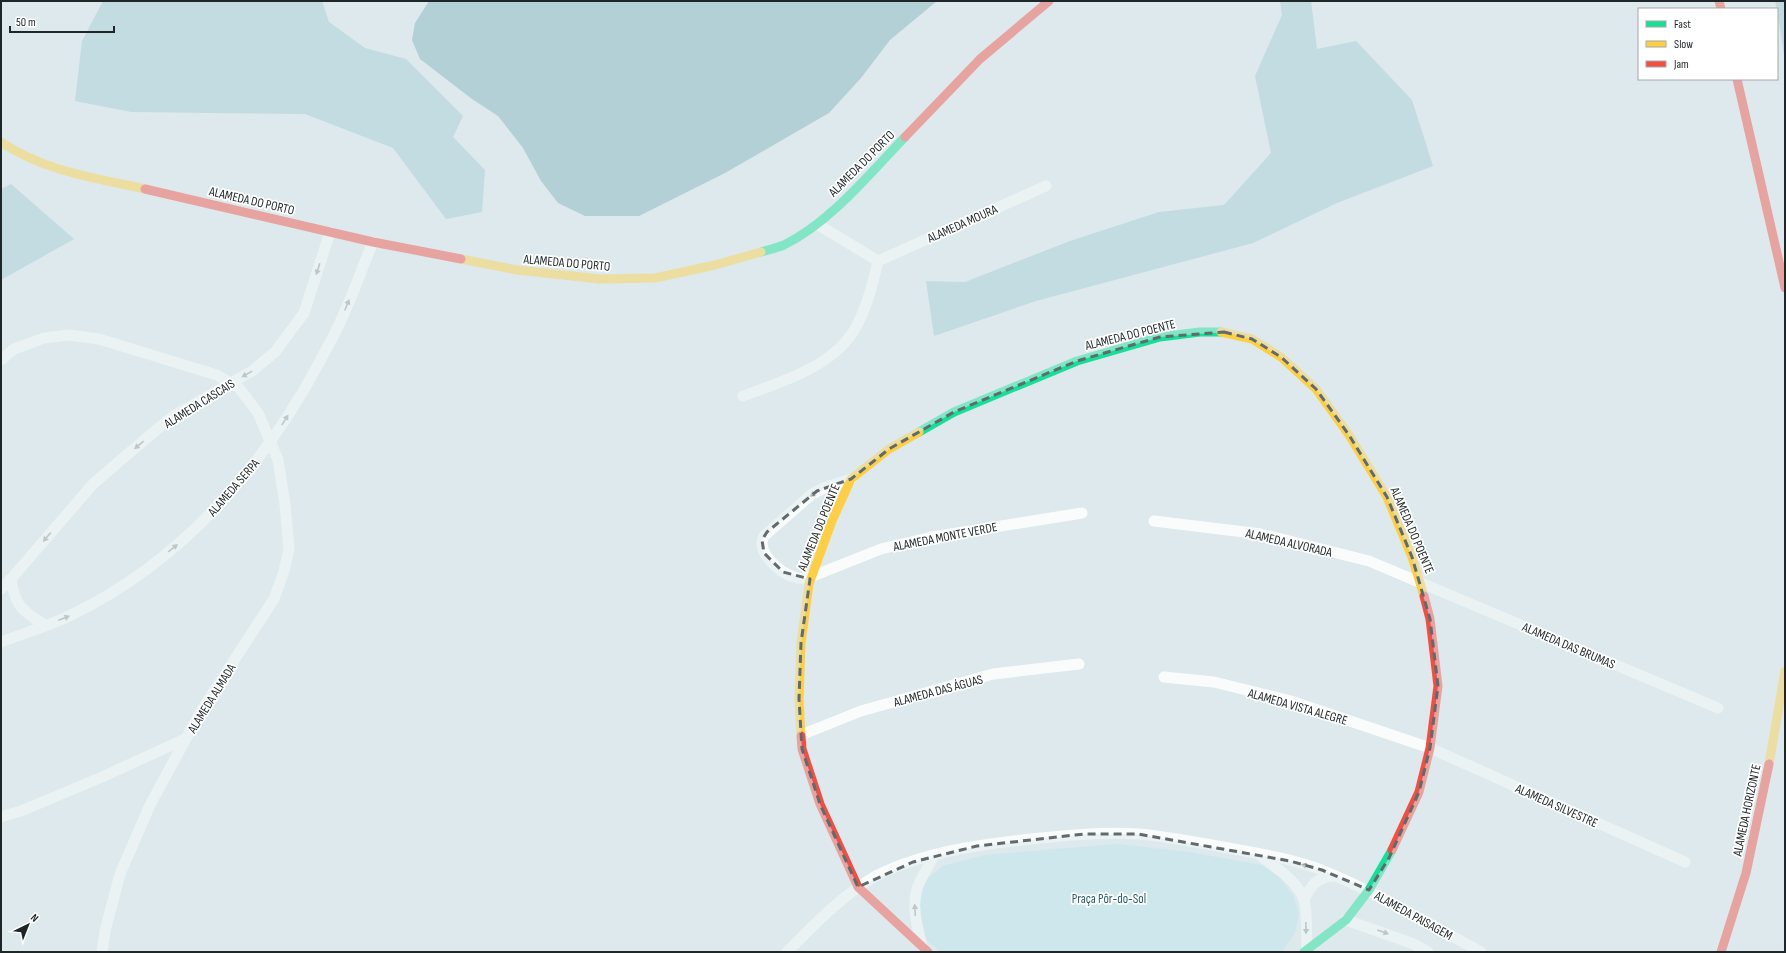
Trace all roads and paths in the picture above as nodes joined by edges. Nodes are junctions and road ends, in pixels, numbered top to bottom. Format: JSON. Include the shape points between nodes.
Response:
{"nodes":[{"id":1,"x":1049,"y":1,"type":"edge"},
{"id":2,"x":1737,"y":80,"type":"edge"},
{"id":3,"x":1,"y":142,"type":"edge"},
{"id":4,"x":1046,"y":186,"type":"dead end"},
{"id":5,"x":817,"y":224,"type":"junction"},
{"id":6,"x":330,"y":232,"type":"junction"},
{"id":7,"x":373,"y":242,"type":"junction"},
{"id":8,"x":878,"y":261,"type":"junction"},
{"id":9,"x":1785,"y":288,"type":"edge"},
{"id":10,"x":1,"y":360,"type":"edge"},
{"id":11,"x":230,"y":383,"type":"junction"},
{"id":12,"x":743,"y":396,"type":"dead end"},
{"id":13,"x":271,"y":443,"type":"junction"},
{"id":14,"x":851,"y":479,"type":"junction"},
{"id":15,"x":1082,"y":513,"type":"dead end"},
{"id":16,"x":1154,"y":522,"type":"dead end"},
{"id":17,"x":813,"y":576,"type":"junction"},
{"id":18,"x":11,"y":580,"type":"junction"},
{"id":19,"x":1421,"y":582,"type":"junction"},
{"id":20,"x":1,"y":589,"type":"edge"},
{"id":21,"x":45,"y":625,"type":"junction"},
{"id":22,"x":1,"y":642,"type":"edge"},
{"id":23,"x":1079,"y":664,"type":"dead end"},
{"id":24,"x":1785,"y":671,"type":"edge"},
{"id":25,"x":1164,"y":677,"type":"dead end"},
{"id":26,"x":1718,"y":708,"type":"dead end"},
{"id":27,"x":801,"y":735,"type":"junction"},
{"id":28,"x":185,"y":739,"type":"junction"},
{"id":29,"x":1430,"y":748,"type":"junction"},
{"id":30,"x":1,"y":817,"type":"edge"},
{"id":31,"x":1257,"y":854,"type":"junction"},
{"id":32,"x":934,"y":855,"type":"junction"},
{"id":33,"x":1685,"y":862,"type":"dead end"},
{"id":34,"x":1335,"y":876,"type":"junction"},
{"id":35,"x":858,"y":887,"type":"junction"},
{"id":36,"x":1369,"y":890,"type":"junction"},
{"id":37,"x":1304,"y":900,"type":"junction"},
{"id":38,"x":1346,"y":920,"type":"junction"},
{"id":39,"x":925,"y":950,"type":"edge"},
{"id":40,"x":1305,"y":951,"type":"edge"},
{"id":41,"x":102,"y":952,"type":"edge"},
{"id":42,"x":787,"y":952,"type":"edge"},
{"id":43,"x":1428,"y":952,"type":"edge"},
{"id":44,"x":1481,"y":952,"type":"edge"},
{"id":45,"x":1721,"y":952,"type":"edge"}],
"edges":[{"from":1,"to":5,"type":"street","name":"ALAMEDA DO PORTO","via":[[980,59],[849,195]]},
{"from":2,"to":9,"type":"street"},
{"from":3,"to":6,"type":"street","name":"ALAMEDA DO PORTO","via":[[17,153],[54,168]]},
{"from":4,"to":8,"type":"street","name":"ALAMEDA MOURA"},
{"from":5,"to":7,"type":"street","name":"ALAMEDA DO PORTO","via":[[784,245],[715,266],[655,278],[600,279],[517,270]]},
{"from":5,"to":8,"type":"street"},
{"from":6,"to":7,"type":"street","name":"ALAMEDA DO PORTO"},
{"from":6,"to":11,"type":"street","name":"ALAMEDA CASCAIS","one_way":true,"via":[[304,313],[275,352],[252,371]]},
{"from":13,"to":7,"type":"street","name":"ALAMEDA SERPA","one_way":true,"via":[[304,390],[341,321]]},
{"from":8,"to":12,"type":"street","via":[[869,297],[855,329],[841,346],[817,366]]},
{"from":10,"to":11,"type":"street","name":"ALAMEDA ALMADA","via":[[14,349],[44,338],[69,335],[99,339],[217,375]]},
{"from":11,"to":13,"type":"street","name":"ALAMEDA ALMADA","via":[[239,388],[258,413]]},
{"from":11,"to":18,"type":"street","name":"ALAMEDA CASCAIS","one_way":true,"via":[[173,416],[93,484]]},
{"from":21,"to":13,"type":"street","name":"ALAMEDA SERPA","one_way":true,"via":[[71,615],[136,578],[189,536],[229,494]]},
{"from":13,"to":28,"type":"street","name":"ALAMEDA ALMADA","via":[[278,460],[285,504],[289,549],[284,571],[274,599]]},
{"from":14,"to":17,"type":"street","name":"ALAMEDA DO POENTE","via":[[832,522]]},
{"from":14,"to":17,"type":"street","one_way":true,"via":[[812,494],[767,532],[762,540],[764,553],[783,572],[803,578]]},
{"from":14,"to":19,"type":"street","name":"ALAMEDA DO POENTE","via":[[889,449],[954,412],[1077,361],[1160,337],[1224,332],[1252,339],[1270,350],[1316,389],[1349,435],[1387,497]]},
{"from":15,"to":17,"type":"street","name":"ALAMEDA MONTE VERDE","via":[[932,537],[881,549]]},
{"from":16,"to":19,"type":"street","name":"ALAMEDA ALVORADA","via":[[1261,534],[1369,561]]},
{"from":17,"to":27,"type":"street","name":"ALAMEDA DO POENTE","via":[[809,584],[801,643]]},
{"from":18,"to":20,"type":"street","name":"ALAMEDA CASCAIS"},
{"from":18,"to":21,"type":"street","via":[[13,595],[23,611]]},
{"from":19,"to":26,"type":"street","name":"ALAMEDA DAS BRUMAS"},
{"from":19,"to":29,"type":"street","name":"ALAMEDA DO POENTE","via":[[1430,619],[1438,686]]},
{"from":21,"to":22,"type":"street","name":"ALAMEDA SERPA"},
{"from":23,"to":27,"type":"street","name":"ALAMEDA DAS ÁGUAS","via":[[986,676],[861,711]]},
{"from":24,"to":45,"type":"street","name":"ALAMEDA HORIZONTE","via":[[1768,772],[1748,866]]},
{"from":25,"to":29,"type":"street","name":"ALAMEDA VISTA ALEGRE","via":[[1214,682],[1291,701]]},
{"from":27,"to":35,"type":"street","name":"ALAMEDA DO POENTE","via":[[802,749],[820,804]]},
{"from":28,"to":30,"type":"street","via":[[28,808]]},
{"from":28,"to":41,"type":"street","name":"ALAMEDA ALMADA","via":[[150,805],[120,874]]},
{"from":29,"to":33,"type":"street","name":"ALAMEDA SILVESTRE"},
{"from":29,"to":36,"type":"street","name":"ALAMEDA DO POENTE","via":[[1419,792],[1389,858]]},
{"from":31,"to":32,"type":"street","via":[[1138,834],[1084,834],[977,846]]},
{"from":34,"to":31,"type":"street","one_way":true,"via":[[1322,870]]},
{"from":31,"to":37,"type":"street","via":[[1296,886]]},
{"from":32,"to":35,"type":"street","via":[[878,875]]},
{"from":39,"to":32,"type":"street","one_way":true,"via":[[916,920],[915,901],[918,887]]},
{"from":34,"to":36,"type":"street"},
{"from":34,"to":37,"type":"street","via":[[1317,881]]},
{"from":35,"to":39,"type":"street","name":"ALAMEDA DO POENTE"},
{"from":35,"to":42,"type":"street","via":[[823,916]]},
{"from":36,"to":38,"type":"street","name":"ALAMEDA DO POENTE"},
{"from":36,"to":44,"type":"street","name":"ALAMEDA PAISAGEM"},
{"from":37,"to":40,"type":"street","one_way":true},
{"from":38,"to":40,"type":"street","name":"ALAMEDA DO POENTE"},
{"from":38,"to":43,"type":"street","name":"ALAMEDA PAISAGEM","one_way":true,"via":[[1414,944]]}]}
